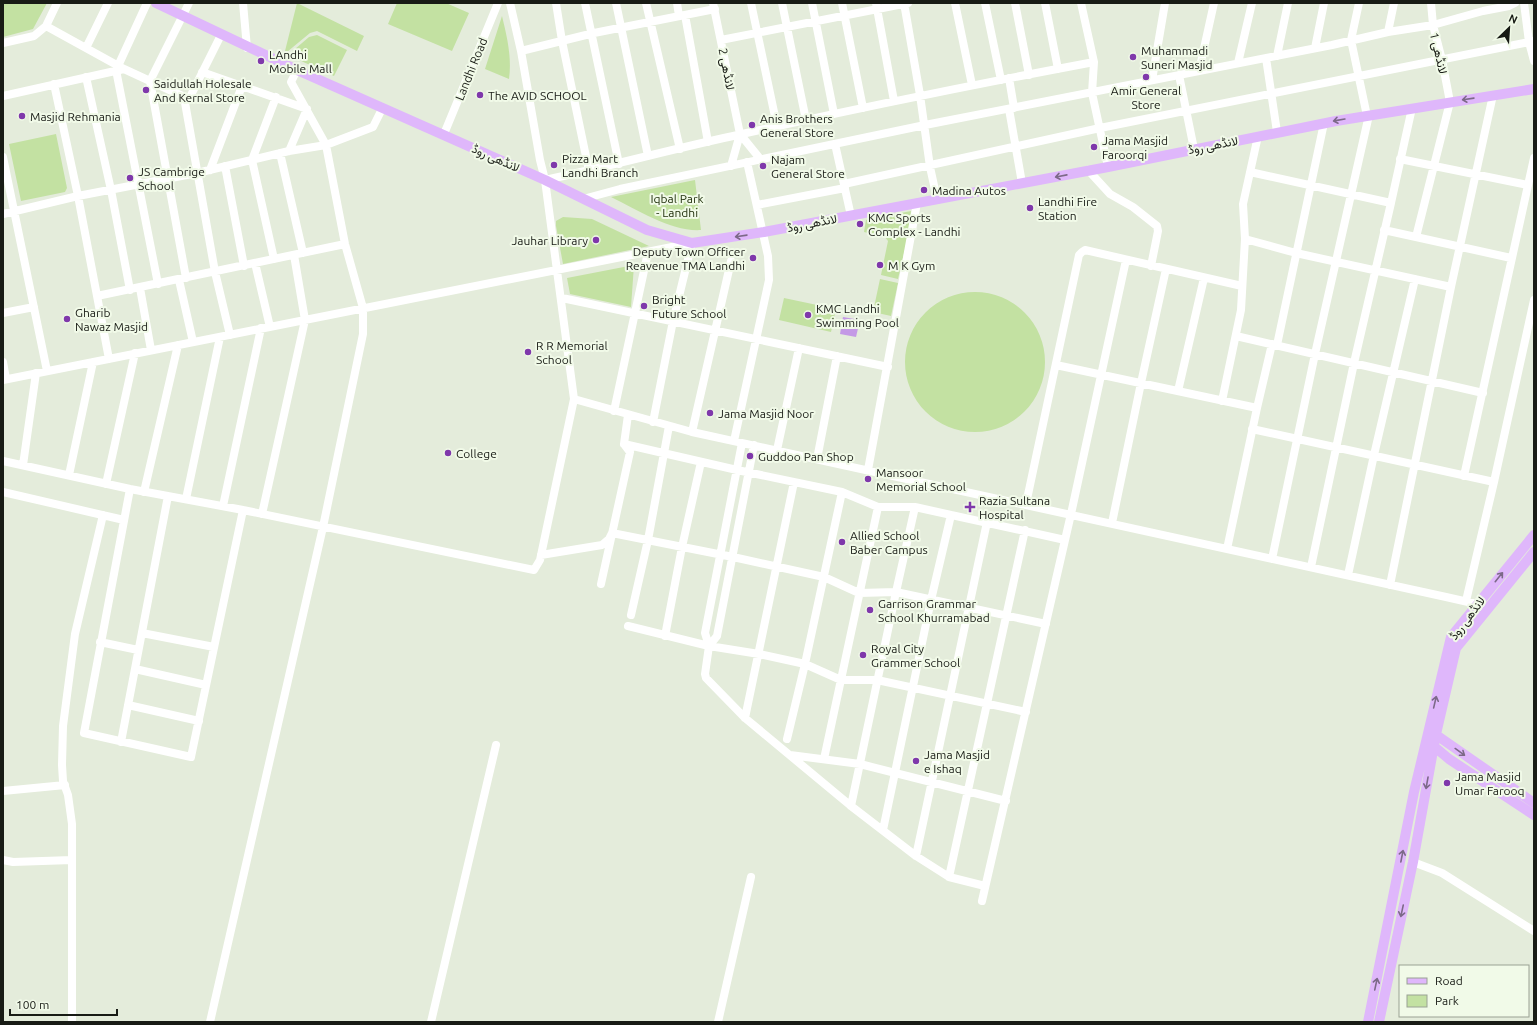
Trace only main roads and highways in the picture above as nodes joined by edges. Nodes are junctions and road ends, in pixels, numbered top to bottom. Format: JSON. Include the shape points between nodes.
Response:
{"nodes":[{"id":1,"x":156,"y":3,"type":"edge"},
{"id":2,"x":1534,"y":89,"type":"edge"},
{"id":3,"x":1534,"y":535,"type":"edge"},
{"id":4,"x":1534,"y":552,"type":"edge"},
{"id":5,"x":1432,"y":732,"type":"junction"},
{"id":6,"x":1430,"y":743,"type":"junction"},
{"id":7,"x":1534,"y":803,"type":"edge"},
{"id":8,"x":1534,"y":815,"type":"edge"},
{"id":9,"x":1368,"y":1022,"type":"edge"},
{"id":10,"x":1379,"y":1022,"type":"edge"}],
"edges":[{"from":2,"to":1,"type":"main road","name":"لانڈھی روڈ","one_way":true,"via":[[1324,123],[852,216],[692,243],[647,230],[444,134],[247,48]]},
{"from":5,"to":3,"type":"main road","name":"لانڈھی روڈ","one_way":true,"via":[[1451,638]]},
{"from":4,"to":5,"type":"main road","name":"لانڈھی روڈ","via":[[1456,648]]},
{"from":5,"to":6,"type":"main road","name":"لانڈھی روڈ"},
{"from":5,"to":7,"type":"main road","one_way":true},
{"from":6,"to":8,"type":"main road","via":[[1449,759]]},
{"from":9,"to":6,"type":"main road","one_way":true},
{"from":6,"to":10,"type":"main road","one_way":true,"via":[[1413,862]]}]}
